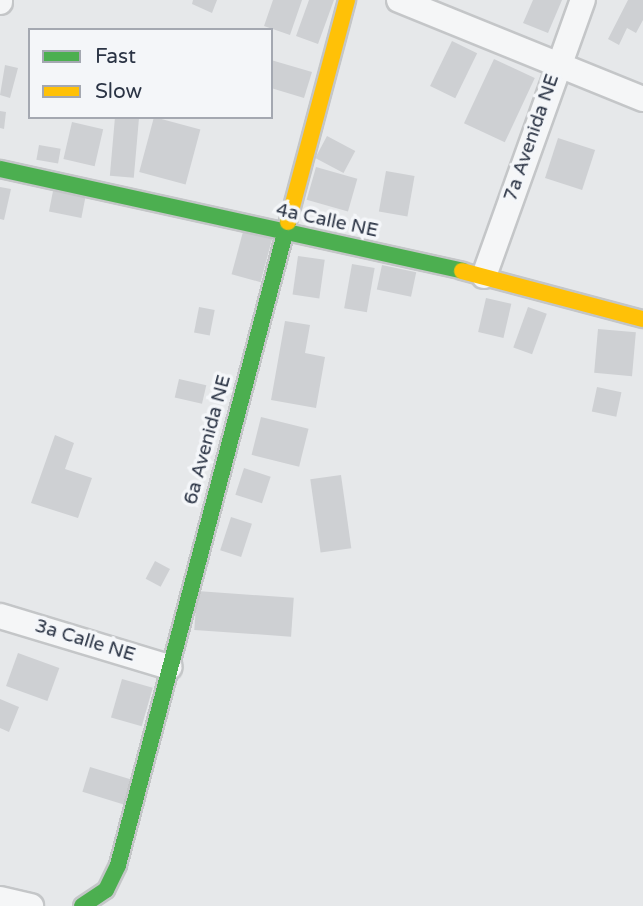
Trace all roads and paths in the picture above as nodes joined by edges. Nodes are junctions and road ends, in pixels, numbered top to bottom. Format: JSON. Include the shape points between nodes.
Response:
{"nodes":[{"id":1,"x":347,"y":0,"type":"edge"},
{"id":2,"x":399,"y":0,"type":"edge"},
{"id":3,"x":583,"y":0,"type":"edge"},
{"id":4,"x":557,"y":67,"type":"junction"},
{"id":5,"x":643,"y":99,"type":"edge"},
{"id":6,"x":0,"y":169,"type":"edge"},
{"id":7,"x":285,"y":234,"type":"junction"},
{"id":8,"x":484,"y":276,"type":"junction"},
{"id":9,"x":643,"y":319,"type":"edge"},
{"id":10,"x":0,"y":616,"type":"edge"},
{"id":11,"x":169,"y":667,"type":"junction"},
{"id":12,"x":0,"y":900,"type":"edge"},
{"id":13,"x":31,"y":906,"type":"edge"},
{"id":14,"x":82,"y":906,"type":"edge"}],
"edges":[{"from":1,"to":7,"type":"street","name":"6a Avenida NE"},
{"from":2,"to":4,"type":"street"},
{"from":3,"to":4,"type":"street","name":"7a Avenida NE"},
{"from":4,"to":5,"type":"street"},
{"from":4,"to":8,"type":"street","name":"7a Avenida NE"},
{"from":6,"to":7,"type":"street","name":"4a Calle NE"},
{"from":7,"to":8,"type":"street","name":"4a Calle NE"},
{"from":7,"to":11,"type":"street","name":"6a Avenida NE"},
{"from":8,"to":9,"type":"street","name":"4a Calle NE"},
{"from":10,"to":11,"type":"street","name":"3a Calle NE"},
{"from":11,"to":14,"type":"street","name":"6a Avenida NE","via":[[118,865],[106,890]]},
{"from":12,"to":13,"type":"street"}]}
